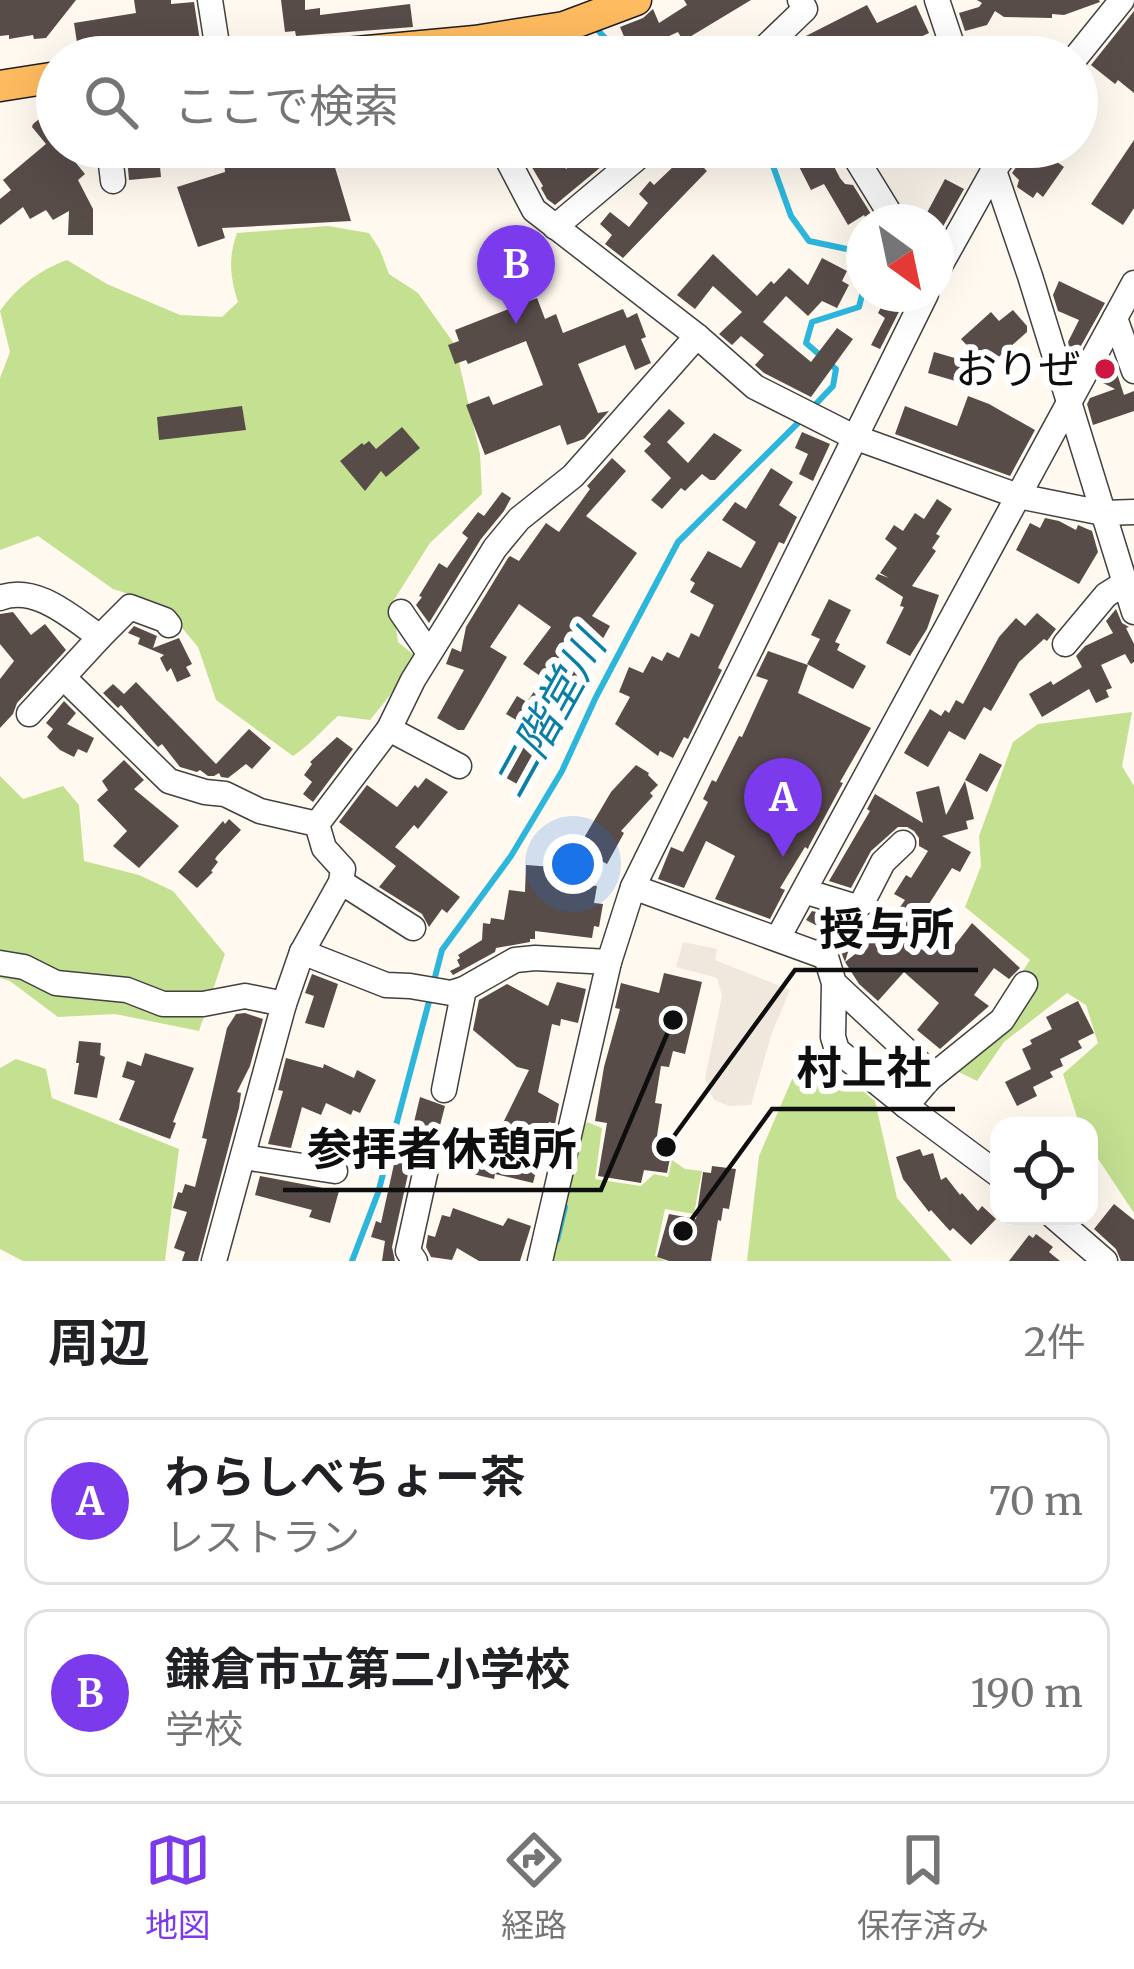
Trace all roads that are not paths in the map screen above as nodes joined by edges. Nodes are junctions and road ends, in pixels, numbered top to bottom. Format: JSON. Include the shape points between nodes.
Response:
{"nodes":[{"id":1,"x":210,"y":0,"type":"edge"},
{"id":2,"x":800,"y":0,"type":"edge"},
{"id":3,"x":938,"y":0,"type":"edge"},
{"id":4,"x":1122,"y":0,"type":"edge"},
{"id":5,"x":631,"y":2,"type":"edge"},
{"id":6,"x":780,"y":33,"type":"junction"},
{"id":7,"x":216,"y":36,"type":"edge"},
{"id":8,"x":527,"y":36,"type":"edge"},
{"id":9,"x":777,"y":36,"type":"edge"},
{"id":10,"x":782,"y":36,"type":"edge"},
{"id":11,"x":949,"y":36,"type":"edge"},
{"id":12,"x":1093,"y":36,"type":"edge"},
{"id":13,"x":36,"y":80,"type":"edge"},
{"id":14,"x":0,"y":86,"type":"edge"},
{"id":15,"x":111,"y":168,"type":"edge"},
{"id":16,"x":513,"y":168,"type":"edge"},
{"id":17,"x":625,"y":168,"type":"edge"},
{"id":18,"x":862,"y":168,"type":"edge"},
{"id":19,"x":985,"y":168,"type":"edge"},
{"id":20,"x":992,"y":168,"type":"edge"},
{"id":21,"x":112,"y":182,"type":"dead end"},
{"id":22,"x":884,"y":204,"type":"edge"},
{"id":23,"x":555,"y":227,"type":"junction"},
{"id":24,"x":954,"y":232,"type":"edge"},
{"id":25,"x":1134,"y":283,"type":"edge"},
{"id":26,"x":917,"y":312,"type":"edge"},
{"id":27,"x":1115,"y":318,"type":"junction"},
{"id":28,"x":697,"y":337,"type":"junction"},
{"id":29,"x":1134,"y":371,"type":"edge"},
{"id":30,"x":1069,"y":404,"type":"junction"},
{"id":31,"x":854,"y":436,"type":"junction"},
{"id":32,"x":1018,"y":496,"type":"junction"},
{"id":33,"x":1134,"y":512,"type":"edge"},
{"id":34,"x":1103,"y":513,"type":"junction"},
{"id":35,"x":1125,"y":583,"type":"junction"},
{"id":36,"x":5,"y":596,"type":"edge"},
{"id":37,"x":401,"y":612,"type":"dead end"},
{"id":38,"x":1134,"y":612,"type":"edge"},
{"id":39,"x":169,"y":625,"type":"dead end"},
{"id":40,"x":100,"y":637,"type":"junction"},
{"id":41,"x":1065,"y":644,"type":"dead end"},
{"id":42,"x":429,"y":653,"type":"junction"},
{"id":43,"x":64,"y":677,"type":"junction"},
{"id":44,"x":28,"y":714,"type":"dead end"},
{"id":45,"x":389,"y":729,"type":"junction"},
{"id":46,"x":459,"y":766,"type":"dead end"},
{"id":47,"x":317,"y":824,"type":"junction"},
{"id":48,"x":903,"y":843,"type":"dead end"},
{"id":49,"x":341,"y":882,"type":"junction"},
{"id":50,"x":633,"y":887,"type":"junction"},
{"id":51,"x":803,"y":891,"type":"junction"},
{"id":52,"x":413,"y":928,"type":"dead end"},
{"id":53,"x":778,"y":938,"type":"junction"},
{"id":54,"x":302,"y":952,"type":"junction"},
{"id":55,"x":609,"y":962,"type":"junction"},
{"id":56,"x":0,"y":963,"type":"edge"},
{"id":57,"x":834,"y":982,"type":"junction"},
{"id":58,"x":1025,"y":984,"type":"dead end"},
{"id":59,"x":464,"y":989,"type":"junction"},
{"id":60,"x":284,"y":1004,"type":"junction"},
{"id":61,"x":929,"y":1079,"type":"junction"},
{"id":62,"x":444,"y":1090,"type":"dead end"},
{"id":63,"x":906,"y":1106,"type":"junction"},
{"id":64,"x":243,"y":1156,"type":"junction"},
{"id":65,"x":990,"y":1167,"type":"edge"},
{"id":66,"x":426,"y":1169,"type":"dead end"},
{"id":67,"x":335,"y":1172,"type":"dead end"},
{"id":68,"x":1063,"y":1225,"type":"edge"},
{"id":69,"x":214,"y":1261,"type":"edge"},
{"id":70,"x":415,"y":1261,"type":"edge"},
{"id":71,"x":540,"y":1261,"type":"edge"},
{"id":72,"x":1105,"y":1261,"type":"edge"}],
"edges":[{"from":1,"to":7,"type":"street"},
{"from":2,"to":6,"type":"street","via":[[805,9]]},
{"from":3,"to":11,"type":"street"},
{"from":4,"to":12,"type":"street"},
{"from":5,"to":8,"type":"main road"},
{"from":6,"to":9,"type":"street"},
{"from":6,"to":10,"type":"street"},
{"from":13,"to":14,"type":"main road"},
{"from":15,"to":21,"type":"street"},
{"from":16,"to":23,"type":"street","via":[[534,210]]},
{"from":17,"to":23,"type":"street"},
{"from":18,"to":22,"type":"street"},
{"from":19,"to":24,"type":"street"},
{"from":20,"to":30,"type":"street"},
{"from":23,"to":28,"type":"street"},
{"from":25,"to":27,"type":"street"},
{"from":26,"to":31,"type":"street"},
{"from":27,"to":29,"type":"street"},
{"from":27,"to":30,"type":"street"},
{"from":28,"to":31,"type":"street","via":[[755,387]]},
{"from":28,"to":42,"type":"street","via":[[573,476],[519,519]]},
{"from":30,"to":32,"type":"street"},
{"from":30,"to":34,"type":"street"},
{"from":31,"to":32,"type":"street"},
{"from":31,"to":50,"type":"street"},
{"from":32,"to":34,"type":"street"},
{"from":32,"to":51,"type":"street"},
{"from":33,"to":34,"type":"street"},
{"from":34,"to":35,"type":"street"},
{"from":35,"to":38,"type":"street"},
{"from":35,"to":41,"type":"street"},
{"from":36,"to":40,"type":"street","via":[[48,603]]},
{"from":37,"to":42,"type":"street"},
{"from":39,"to":40,"type":"street","via":[[130,608]]},
{"from":40,"to":43,"type":"street"},
{"from":42,"to":45,"type":"street"},
{"from":43,"to":44,"type":"street"},
{"from":43,"to":47,"type":"street","via":[[169,781]]},
{"from":45,"to":46,"type":"street"},
{"from":45,"to":47,"type":"street"},
{"from":47,"to":49,"type":"street","via":[[343,869]]},
{"from":48,"to":51,"type":"street","via":[[862,903]]},
{"from":49,"to":52,"type":"street"},
{"from":49,"to":54,"type":"street"},
{"from":50,"to":53,"type":"street"},
{"from":50,"to":55,"type":"street"},
{"from":51,"to":53,"type":"street"},
{"from":53,"to":57,"type":"street","via":[[826,957]]},
{"from":54,"to":59,"type":"street","via":[[386,985]]},
{"from":54,"to":60,"type":"street"},
{"from":55,"to":59,"type":"street","via":[[514,960]]},
{"from":55,"to":71,"type":"street"},
{"from":56,"to":60,"type":"street","via":[[163,1004],[244,996]]},
{"from":57,"to":61,"type":"street"},
{"from":57,"to":63,"type":"street","via":[[837,1050]]},
{"from":58,"to":61,"type":"street","via":[[1002,1020]]},
{"from":59,"to":62,"type":"street"},
{"from":60,"to":64,"type":"street"},
{"from":61,"to":63,"type":"street"},
{"from":63,"to":65,"type":"street"},
{"from":64,"to":67,"type":"street"},
{"from":64,"to":69,"type":"street"},
{"from":66,"to":70,"type":"street","via":[[408,1251]]},
{"from":68,"to":72,"type":"street"}]}
